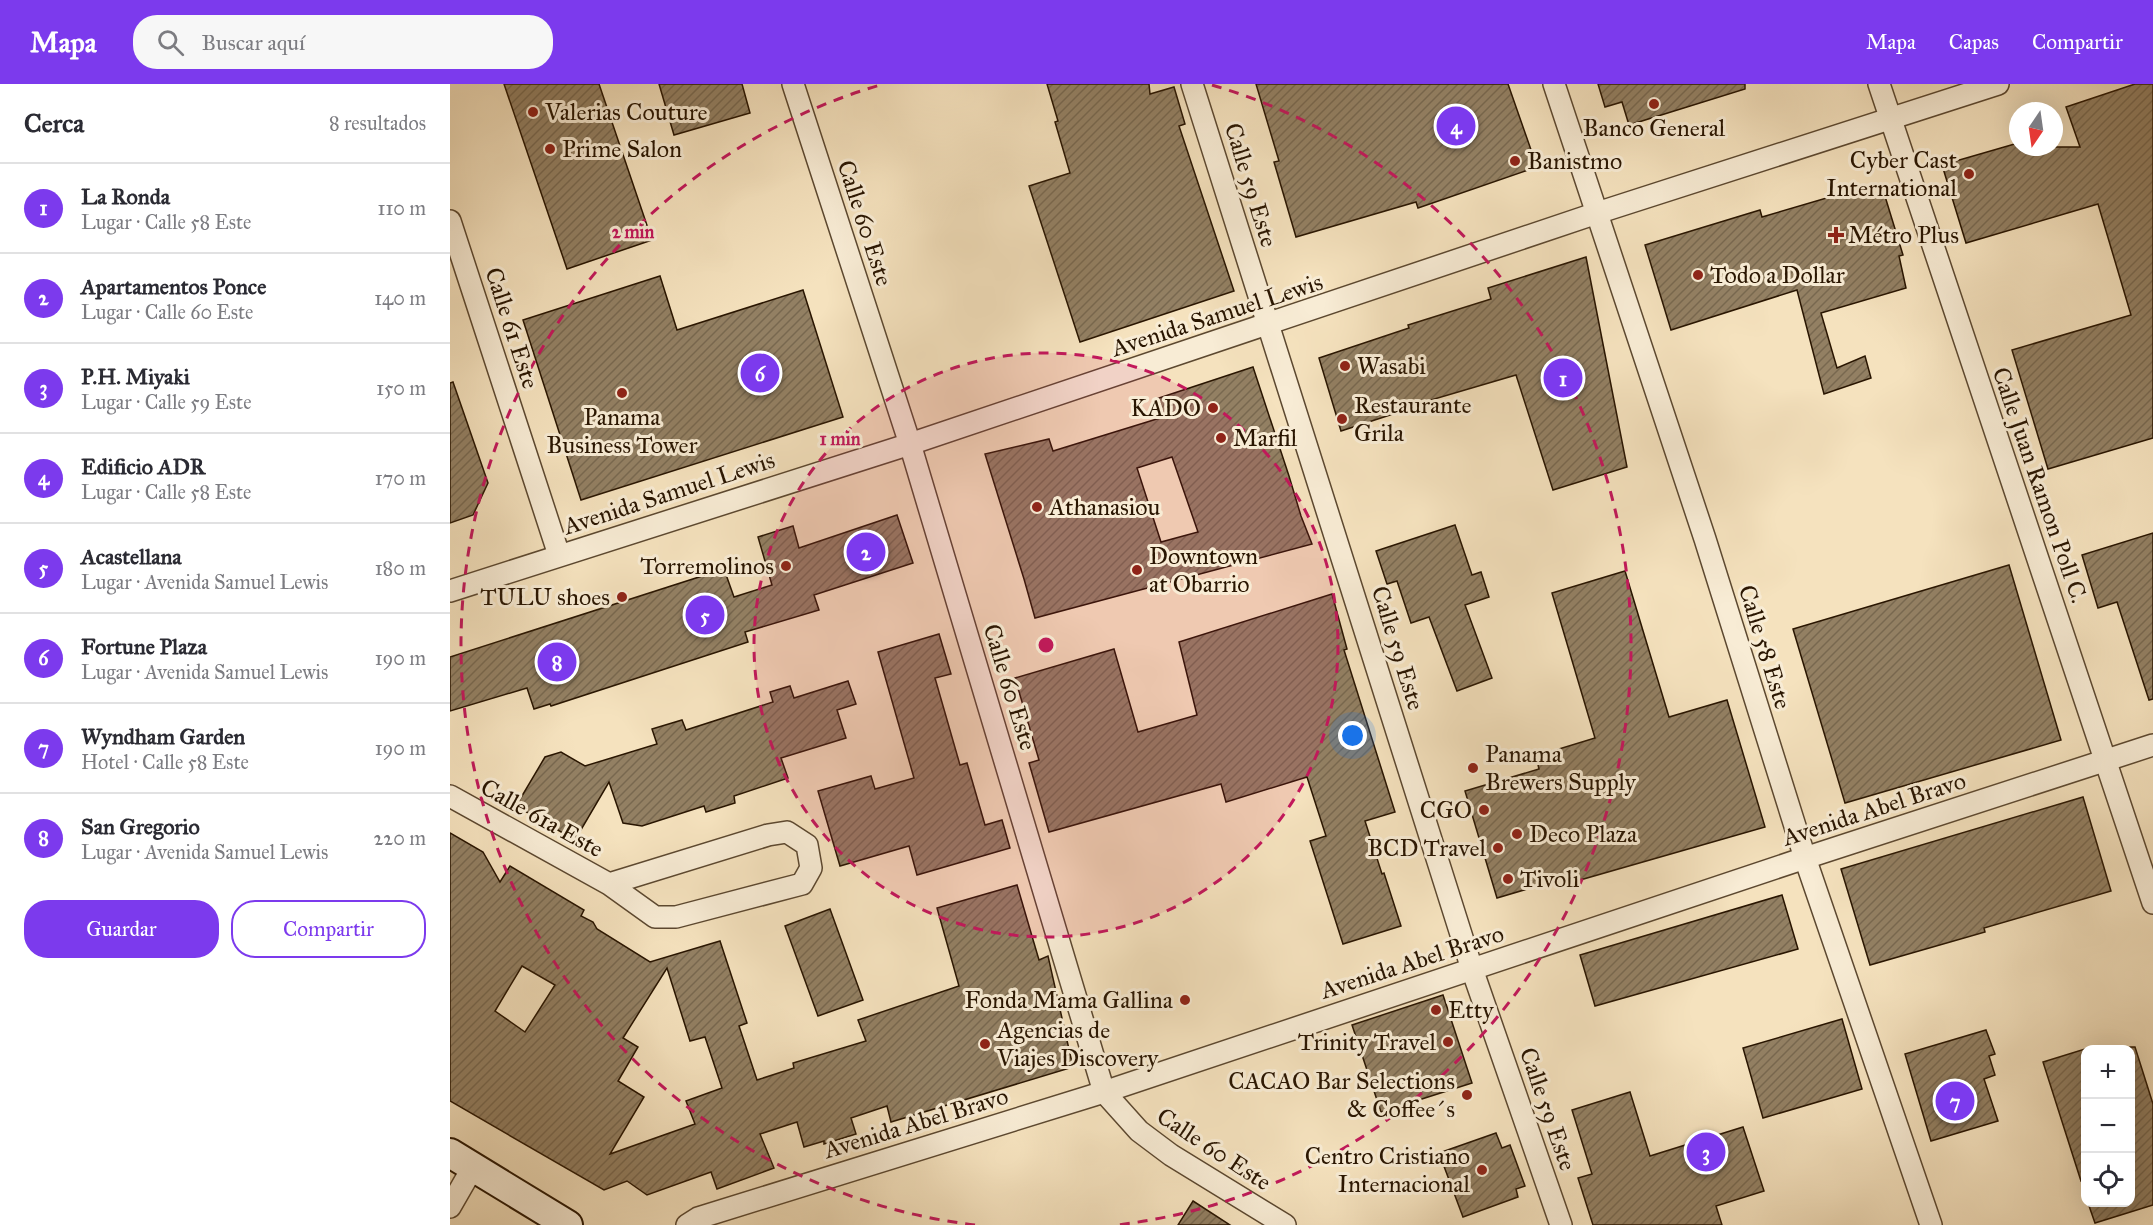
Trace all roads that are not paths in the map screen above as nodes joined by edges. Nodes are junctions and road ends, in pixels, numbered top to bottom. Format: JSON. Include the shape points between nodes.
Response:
{"nodes":[{"id":1,"x":793,"y":84,"type":"edge"},
{"id":2,"x":1192,"y":84,"type":"edge"},
{"id":3,"x":1554,"y":84,"type":"edge"},
{"id":4,"x":1879,"y":84,"type":"edge"},
{"id":5,"x":1998,"y":84,"type":"edge"},
{"id":6,"x":1890,"y":120,"type":"junction"},
{"id":7,"x":1597,"y":213,"type":"junction"},
{"id":8,"x":450,"y":221,"type":"edge"},
{"id":9,"x":1268,"y":325,"type":"junction"},
{"id":10,"x":910,"y":444,"type":"junction"},
{"id":11,"x":559,"y":555,"type":"junction"},
{"id":12,"x":450,"y":591,"type":"edge"},
{"id":13,"x":2153,"y":745,"type":"edge"},
{"id":14,"x":2106,"y":761,"type":"junction"},
{"id":15,"x":450,"y":796,"type":"edge"},
{"id":16,"x":1805,"y":858,"type":"junction"},
{"id":17,"x":609,"y":884,"type":"junction"},
{"id":18,"x":2153,"y":903,"type":"edge"},
{"id":19,"x":1472,"y":969,"type":"junction"},
{"id":20,"x":1104,"y":1092,"type":"junction"},
{"id":21,"x":461,"y":1160,"type":"edge"},
{"id":22,"x":450,"y":1207,"type":"edge"},
{"id":23,"x":568,"y":1225,"type":"edge"},
{"id":24,"x":687,"y":1225,"type":"edge"},
{"id":25,"x":1285,"y":1225,"type":"edge"},
{"id":26,"x":1561,"y":1225,"type":"edge"},
{"id":27,"x":1931,"y":1225,"type":"edge"}],
"edges":[{"from":1,"to":10,"type":"street","name":"Calle 60 Este"},
{"from":2,"to":9,"type":"street","name":"Calle 59 Este"},
{"from":3,"to":7,"type":"street","name":"Calle 58 Este"},
{"from":4,"to":6,"type":"street","name":"Calle Juan Ramon Poll C."},
{"from":5,"to":6,"type":"street","name":"Avenida Samuel Lewis"},
{"from":6,"to":7,"type":"street","name":"Avenida Samuel Lewis"},
{"from":6,"to":14,"type":"street","name":"Calle Juan Ramon Poll C."},
{"from":7,"to":9,"type":"street","name":"Avenida Samuel Lewis"},
{"from":7,"to":16,"type":"street","name":"Calle 58 Este"},
{"from":8,"to":11,"type":"street","name":"Calle 61 Este"},
{"from":9,"to":10,"type":"street","name":"Avenida Samuel Lewis"},
{"from":9,"to":19,"type":"street","name":"Calle 59 Este"},
{"from":10,"to":11,"type":"street","name":"Avenida Samuel Lewis"},
{"from":10,"to":20,"type":"street","name":"Calle 60 Este"},
{"from":11,"to":12,"type":"street","name":"Avenida Samuel Lewis"},
{"from":13,"to":14,"type":"street","name":"Avenida Abel Bravo"},
{"from":14,"to":16,"type":"street","name":"Avenida Abel Bravo"},
{"from":14,"to":18,"type":"street","name":"Calle Juan Ramon Poll C."},
{"from":15,"to":17,"type":"street","name":"Calle 61a Este"},
{"from":16,"to":19,"type":"street","name":"Avenida Abel Bravo"},
{"from":16,"to":27,"type":"street","name":"Calle 58 Este"},
{"from":17,"to":17,"type":"street","name":"Calle 61a Este","via":[[655,917],[676,917],[802,884],[811,868],[807,844],[787,832]]},
{"from":19,"to":20,"type":"street","name":"Avenida Abel Bravo"},
{"from":19,"to":26,"type":"street","name":"Calle 59 Este"},
{"from":20,"to":24,"type":"street","name":"Avenida Abel Bravo","via":[[698,1218]]},
{"from":20,"to":25,"type":"street","name":"Calle 60 Este","via":[[1138,1131]]},
{"from":21,"to":22,"type":"street"},
{"from":21,"to":23,"type":"main road"}]}
